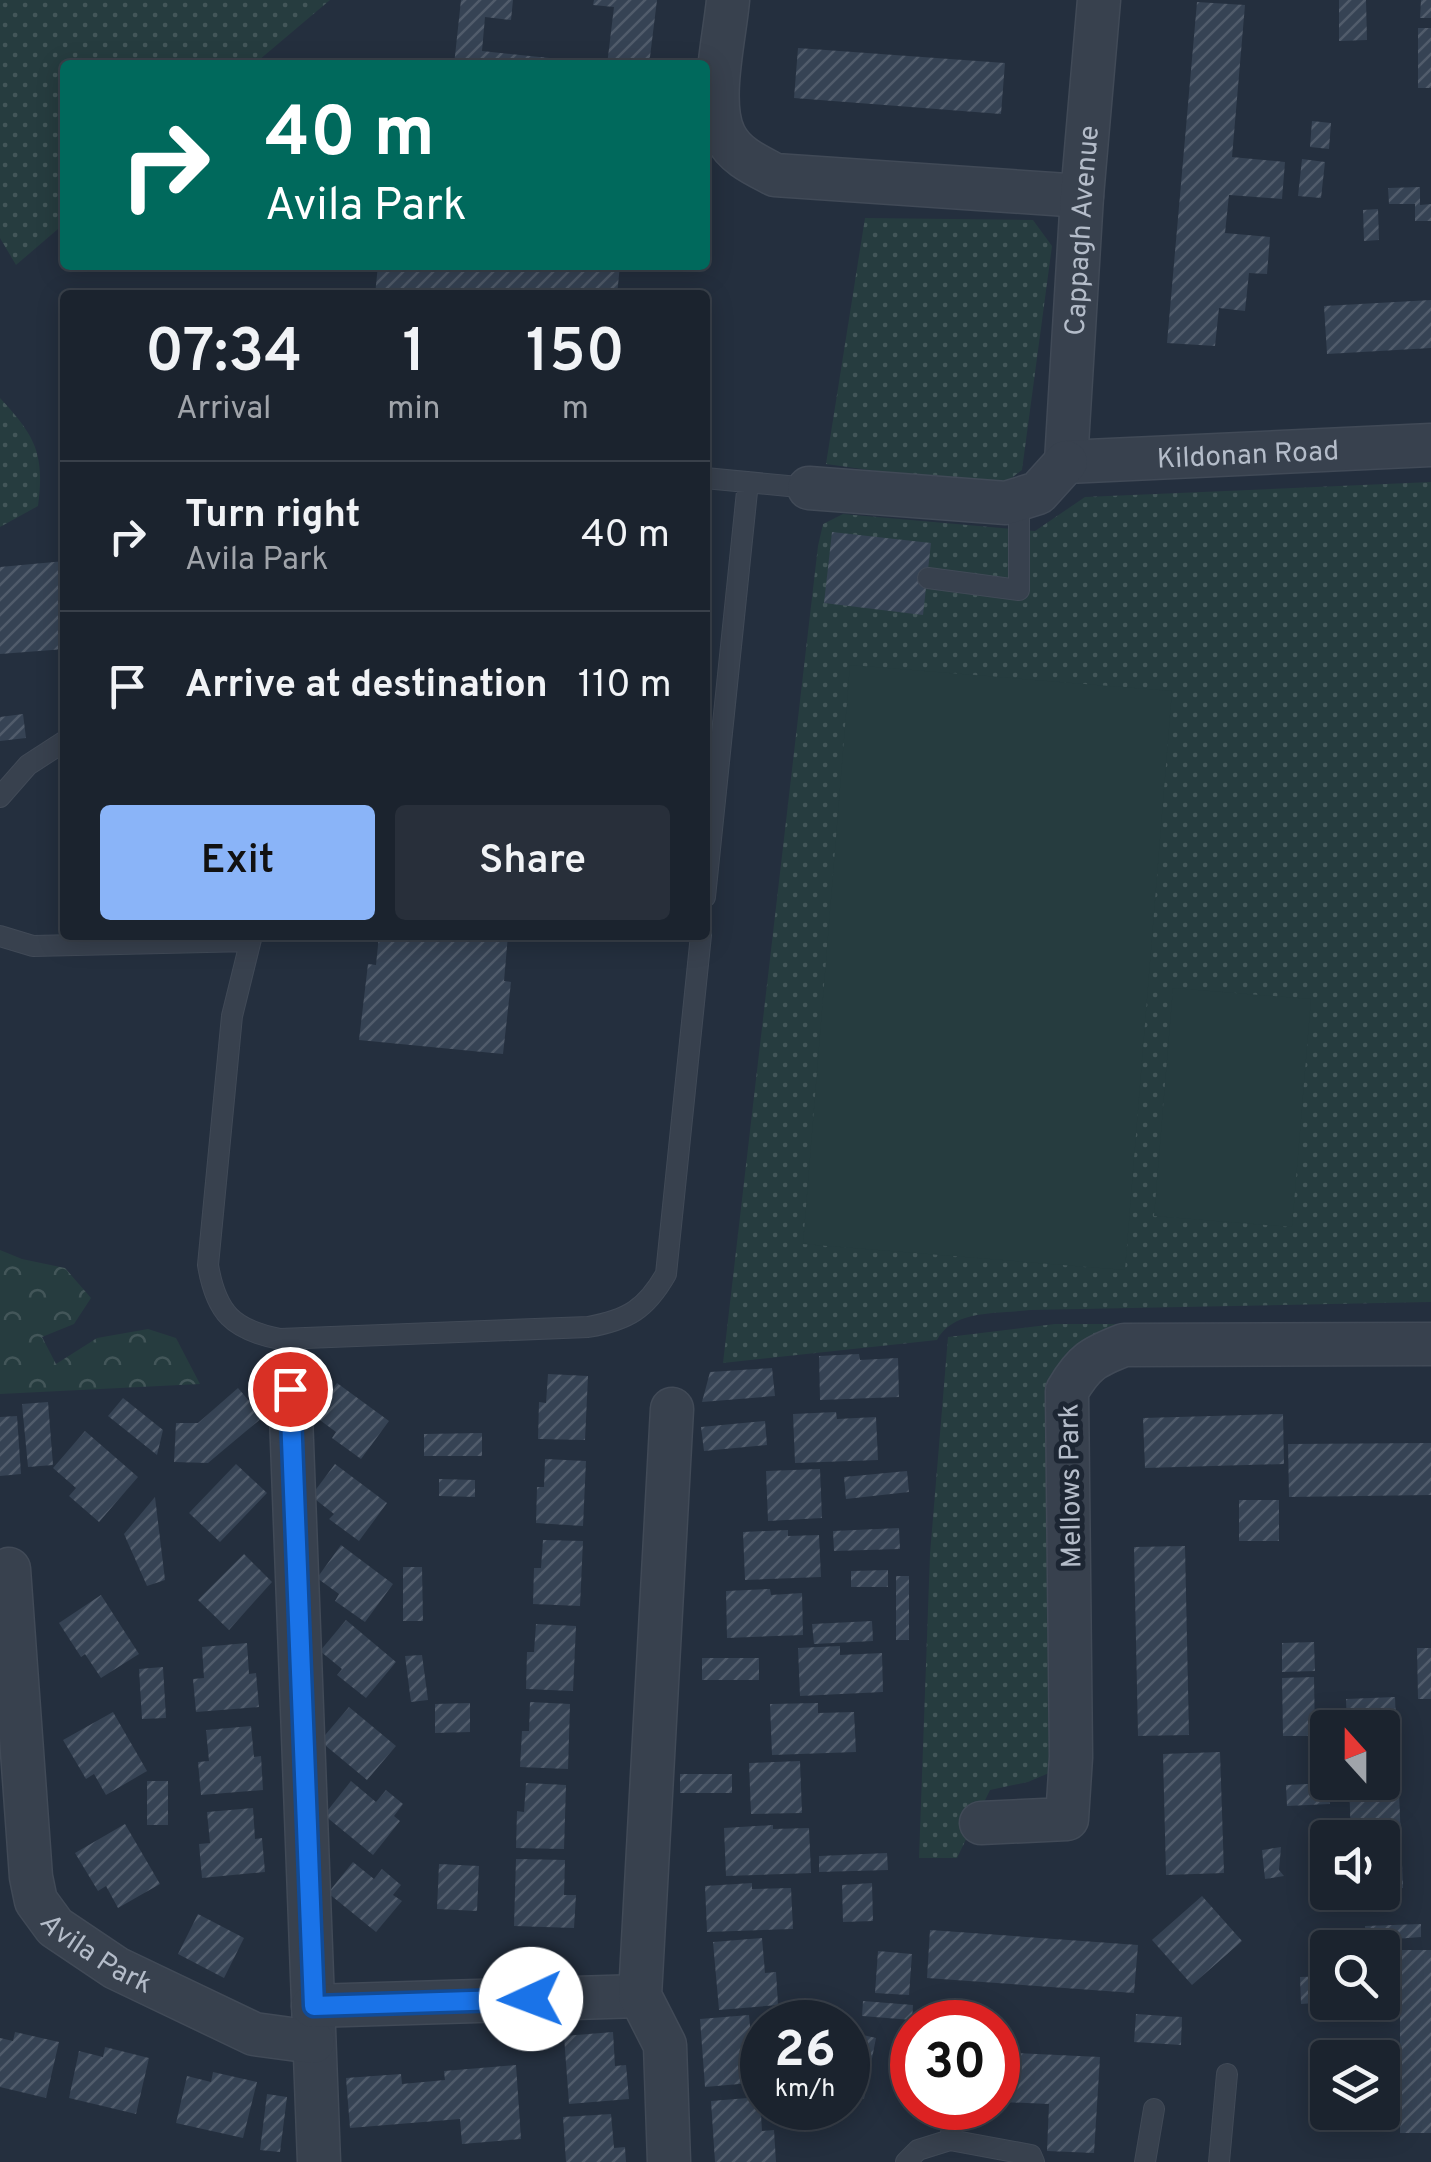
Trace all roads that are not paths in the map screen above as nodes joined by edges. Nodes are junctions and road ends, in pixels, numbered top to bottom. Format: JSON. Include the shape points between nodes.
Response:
{"nodes":[{"id":1,"x":728,"y":0,"type":"edge"},
{"id":2,"x":1099,"y":0,"type":"edge"},
{"id":3,"x":1082,"y":196,"type":"junction"},
{"id":4,"x":1431,"y":444,"type":"edge"},
{"id":5,"x":1066,"y":462,"type":"junction"},
{"id":6,"x":710,"y":478,"type":"edge"},
{"id":7,"x":748,"y":482,"type":"junction"},
{"id":8,"x":809,"y":488,"type":"joint"},
{"id":9,"x":1020,"y":498,"type":"junction"},
{"id":10,"x":928,"y":578,"type":"dead end"},
{"id":11,"x":60,"y":744,"type":"edge"},
{"id":12,"x":0,"y":797,"type":"edge"},
{"id":13,"x":710,"y":849,"type":"edge"},
{"id":14,"x":0,"y":936,"type":"edge"},
{"id":15,"x":196,"y":940,"type":"edge"},
{"id":16,"x":251,"y":940,"type":"edge"},
{"id":17,"x":700,"y":940,"type":"edge"},
{"id":18,"x":1431,"y":1344,"type":"edge"},
{"id":19,"x":290,"y":1389,"type":"dead end"},
{"id":20,"x":672,"y":1409,"type":"dead end"},
{"id":21,"x":9,"y":1569,"type":"dead end"},
{"id":22,"x":981,"y":1823,"type":"dead end"},
{"id":23,"x":640,"y":1996,"type":"junction"},
{"id":24,"x":314,"y":2024,"type":"junction"},
{"id":25,"x":1227,"y":2074,"type":"dead end"},
{"id":26,"x":1154,"y":2109,"type":"dead end"},
{"id":27,"x":951,"y":2130,"type":"edge"},
{"id":28,"x":950,"y":2140,"type":"junction"},
{"id":29,"x":318,"y":2162,"type":"edge"},
{"id":30,"x":669,"y":2162,"type":"edge"},
{"id":31,"x":906,"y":2162,"type":"edge"},
{"id":32,"x":1034,"y":2162,"type":"edge"},
{"id":33,"x":1145,"y":2162,"type":"edge"},
{"id":34,"x":1219,"y":2162,"type":"edge"}],
"edges":[{"from":1,"to":3,"type":"street","via":[[717,108],[725,136],[743,158],[775,175]]},
{"from":2,"to":3,"type":"street","name":"Cappagh Avenue"},
{"from":3,"to":5,"type":"street","name":"Cappagh Avenue"},
{"from":4,"to":5,"type":"street","name":"Kildonan Road"},
{"from":5,"to":9,"type":"street","via":[[1038,493]]},
{"from":6,"to":7,"type":"lane"},
{"from":7,"to":8,"type":"lane"},
{"from":7,"to":13,"type":"lane"},
{"from":8,"to":9,"type":"street","via":[[1006,503]]},
{"from":9,"to":10,"type":"lane","via":[[1020,590]]},
{"from":11,"to":12,"type":"lane","via":[[28,765]]},
{"from":14,"to":15,"type":"lane","via":[[33,946]]},
{"from":16,"to":17,"type":"lane","via":[[232,1016],[208,1266],[212,1294],[228,1317],[249,1333],[280,1340],[588,1327],[633,1314],[654,1296],[666,1274]]},
{"from":18,"to":22,"type":"street","name":"Mellows Park","via":[[1124,1345],[1080,1369],[1066,1392],[1067,1819]]},
{"from":19,"to":24,"type":"street"},
{"from":20,"to":23,"type":"street"},
{"from":21,"to":24,"type":"street","name":"Avila Park","via":[[36,1901],[55,1927],[116,1968],[254,2034]]},
{"from":23,"to":24,"type":"street","name":"Avila Park"},
{"from":23,"to":30,"type":"street","via":[[665,2045]]},
{"from":24,"to":29,"type":"street"},
{"from":25,"to":34,"type":"lane"},
{"from":26,"to":33,"type":"lane"},
{"from":27,"to":28,"type":"lane"},
{"from":28,"to":31,"type":"lane","via":[[918,2150]]},
{"from":28,"to":32,"type":"lane","via":[[1030,2154]]}]}
